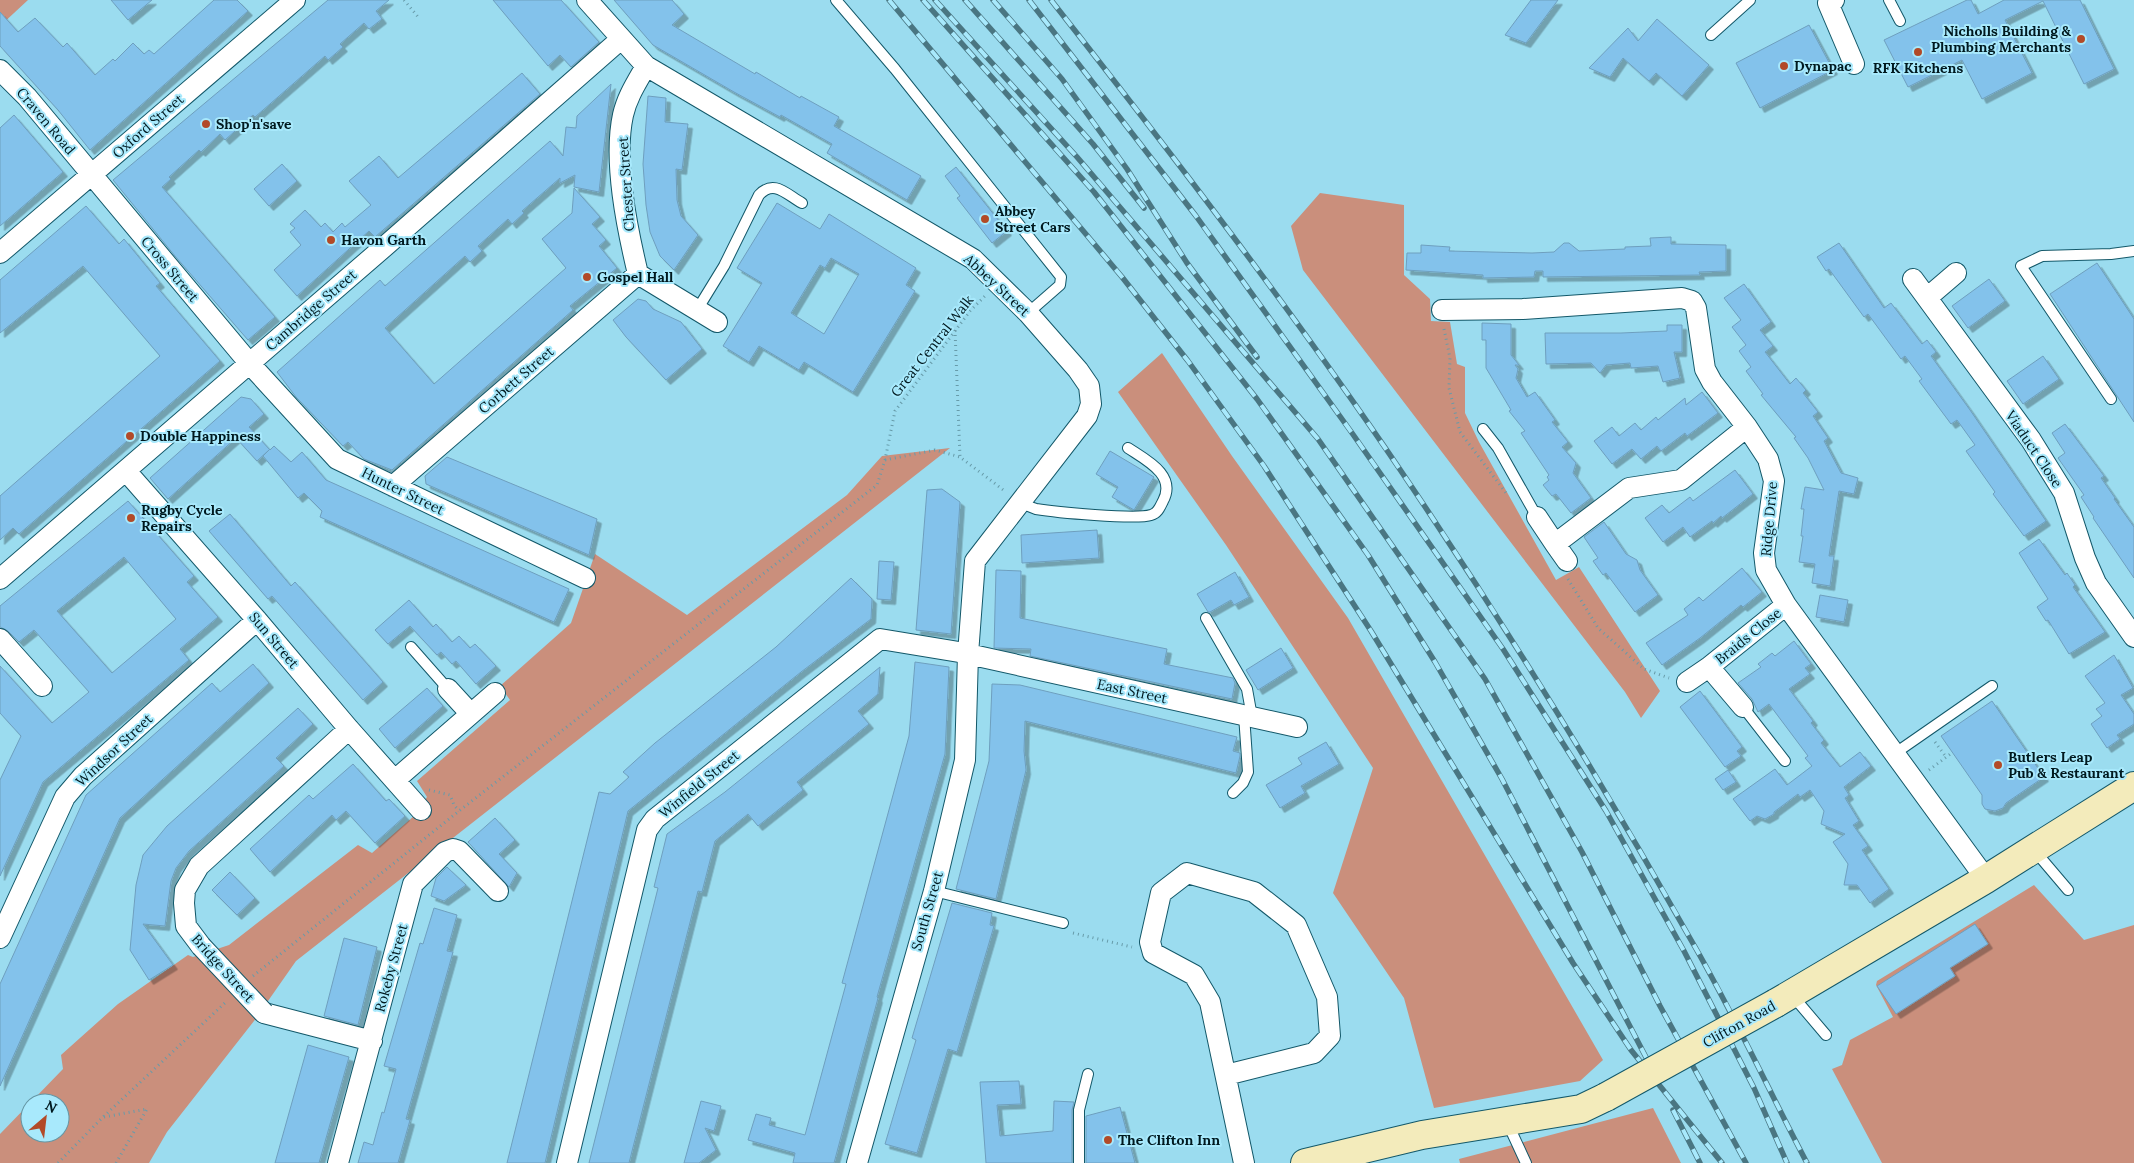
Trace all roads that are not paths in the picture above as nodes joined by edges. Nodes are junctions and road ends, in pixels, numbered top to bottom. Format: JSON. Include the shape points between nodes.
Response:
{"nodes":[{"id":1,"x":295,"y":0,"type":"edge"},
{"id":2,"x":587,"y":0,"type":"edge"},
{"id":3,"x":836,"y":0,"type":"edge"},
{"id":4,"x":1750,"y":0,"type":"edge"},
{"id":5,"x":1889,"y":0,"type":"edge"},
{"id":6,"x":1828,"y":1,"type":"edge"},
{"id":7,"x":1900,"y":21,"type":"dead end"},
{"id":8,"x":1711,"y":35,"type":"dead end"},
{"id":9,"x":621,"y":39,"type":"junction"},
{"id":10,"x":1854,"y":64,"type":"dead end"},
{"id":11,"x":646,"y":66,"type":"junction"},
{"id":12,"x":2,"y":75,"type":"edge"},
{"id":13,"x":91,"y":174,"type":"junction"},
{"id":14,"x":802,"y":203,"type":"dead end"},
{"id":15,"x":2134,"y":251,"type":"edge"},
{"id":16,"x":0,"y":253,"type":"edge"},
{"id":17,"x":1956,"y":273,"type":"dead end"},
{"id":18,"x":638,"y":274,"type":"junction"},
{"id":19,"x":1913,"y":279,"type":"dead end"},
{"id":20,"x":1928,"y":297,"type":"junction"},
{"id":21,"x":697,"y":310,"type":"junction"},
{"id":22,"x":1442,"y":310,"type":"dead end"},
{"id":23,"x":1028,"y":313,"type":"junction"},
{"id":24,"x":716,"y":322,"type":"dead end"},
{"id":25,"x":250,"y":364,"type":"junction"},
{"id":26,"x":2111,"y":399,"type":"dead end"},
{"id":27,"x":1747,"y":427,"type":"junction"},
{"id":28,"x":1483,"y":429,"type":"dead end"},
{"id":29,"x":1128,"y":448,"type":"dead end"},
{"id":30,"x":126,"y":471,"type":"junction"},
{"id":31,"x":393,"y":486,"type":"junction"},
{"id":32,"x":1018,"y":502,"type":"junction"},
{"id":33,"x":1537,"y":517,"type":"joint"},
{"id":34,"x":1555,"y":544,"type":"junction"},
{"id":35,"x":1567,"y":561,"type":"dead end"},
{"id":36,"x":585,"y":578,"type":"dead end"},
{"id":37,"x":0,"y":579,"type":"edge"},
{"id":38,"x":1786,"y":604,"type":"junction"},
{"id":39,"x":1206,"y":618,"type":"dead end"},
{"id":40,"x":258,"y":620,"type":"junction"},
{"id":41,"x":2134,"y":637,"type":"edge"},
{"id":42,"x":0,"y":639,"type":"edge"},
{"id":43,"x":411,"y":647,"type":"dead end"},
{"id":44,"x":968,"y":654,"type":"junction"},
{"id":45,"x":1709,"y":667,"type":"junction"},
{"id":46,"x":1687,"y":682,"type":"dead end"},
{"id":47,"x":42,"y":686,"type":"dead end"},
{"id":48,"x":1992,"y":686,"type":"dead end"},
{"id":49,"x":448,"y":689,"type":"joint"},
{"id":50,"x":495,"y":693,"type":"dead end"},
{"id":51,"x":1742,"y":707,"type":"joint"},
{"id":52,"x":470,"y":713,"type":"junction"},
{"id":53,"x":1248,"y":716,"type":"junction"},
{"id":54,"x":1297,"y":727,"type":"dead end"},
{"id":55,"x":349,"y":730,"type":"junction"},
{"id":56,"x":1894,"y":754,"type":"junction"},
{"id":57,"x":1785,"y":761,"type":"dead end"},
{"id":58,"x":395,"y":780,"type":"junction"},
{"id":59,"x":2134,"y":786,"type":"edge"},
{"id":60,"x":1233,"y":793,"type":"dead end"},
{"id":61,"x":421,"y":810,"type":"dead end"},
{"id":62,"x":2033,"y":850,"type":"junction"},
{"id":63,"x":1986,"y":879,"type":"junction"},
{"id":64,"x":2068,"y":890,"type":"dead end"},
{"id":65,"x":498,"y":891,"type":"dead end"},
{"id":66,"x":934,"y":891,"type":"junction"},
{"id":67,"x":1063,"y":923,"type":"dead end"},
{"id":68,"x":0,"y":938,"type":"edge"},
{"id":69,"x":1784,"y":999,"type":"junction"},
{"id":70,"x":1826,"y":1035,"type":"dead end"},
{"id":71,"x":372,"y":1041,"type":"junction"},
{"id":72,"x":1088,"y":1074,"type":"dead end"},
{"id":73,"x":1226,"y":1074,"type":"junction"},
{"id":74,"x":1507,"y":1121,"type":"junction"},
{"id":75,"x":1361,"y":1157,"type":"edge"},
{"id":76,"x":338,"y":1163,"type":"edge"},
{"id":77,"x":567,"y":1163,"type":"edge"},
{"id":78,"x":856,"y":1163,"type":"edge"},
{"id":79,"x":1079,"y":1163,"type":"edge"},
{"id":80,"x":1244,"y":1163,"type":"edge"},
{"id":81,"x":1305,"y":1163,"type":"edge"},
{"id":82,"x":1526,"y":1163,"type":"edge"}],
"edges":[{"from":1,"to":13,"type":"street","name":"Oxford Street"},
{"from":2,"to":9,"type":"street","name":"Abbey Street"},
{"from":3,"to":23,"type":"lane","via":[[1061,277],[1060,285]]},
{"from":4,"to":8,"type":"lane"},
{"from":5,"to":7,"type":"lane"},
{"from":6,"to":10,"type":"street"},
{"from":9,"to":11,"type":"street","name":"Abbey Street"},
{"from":9,"to":25,"type":"street","name":"Cambridge Street"},
{"from":11,"to":18,"type":"street","name":"Chester Street","via":[[623,114],[620,142],[626,224]]},
{"from":11,"to":23,"type":"street","name":"Abbey Street","via":[[973,260]]},
{"from":12,"to":13,"type":"street","name":"Craven Road","via":[[27,97]]},
{"from":13,"to":16,"type":"street","name":"Oxford Street"},
{"from":13,"to":25,"type":"street","name":"Cross Street"},
{"from":14,"to":21,"type":"lane","via":[[774,186],[762,191],[724,266]]},
{"from":15,"to":26,"type":"lane","via":[[2042,256],[2020,266]]},
{"from":17,"to":20,"type":"street"},
{"from":18,"to":21,"type":"street"},
{"from":18,"to":31,"type":"street","name":"Corbett Street"},
{"from":19,"to":20,"type":"street","name":"Viaduct Close"},
{"from":20,"to":41,"type":"street","name":"Viaduct Close","via":[[2031,440],[2064,493],[2096,583]]},
{"from":21,"to":24,"type":"street"},
{"from":22,"to":27,"type":"street","name":"Ridge Drive","via":[[1523,309],[1682,298],[1692,301],[1696,308],[1705,369]]},
{"from":23,"to":32,"type":"street","name":"Abbey Street","via":[[1078,370],[1089,386],[1091,404],[1087,416]]},
{"from":25,"to":30,"type":"street","name":"Cambridge Street"},
{"from":25,"to":31,"type":"street","name":"Hunter Street","via":[[337,459]]},
{"from":27,"to":34,"type":"street","via":[[1681,480],[1629,488]]},
{"from":27,"to":38,"type":"street","name":"Ridge Drive","via":[[1768,459],[1774,481],[1764,553],[1766,570]]},
{"from":28,"to":33,"type":"lane","via":[[1498,448]]},
{"from":29,"to":32,"type":"lane","via":[[1158,468],[1167,483],[1166,496],[1150,516],[1125,517],[1036,508]]},
{"from":30,"to":37,"type":"street","name":"Cambridge Street"},
{"from":30,"to":40,"type":"street","name":"Sun Street"},
{"from":31,"to":36,"type":"street","name":"Hunter Street"},
{"from":32,"to":44,"type":"street","name":"Abbey Street","via":[[974,561]]},
{"from":33,"to":34,"type":"street"},
{"from":34,"to":35,"type":"street"},
{"from":38,"to":45,"type":"street","name":"Braids Close"},
{"from":38,"to":56,"type":"street","name":"Ridge Drive"},
{"from":39,"to":53,"type":"lane","via":[[1247,688]]},
{"from":40,"to":55,"type":"street","name":"Sun Street"},
{"from":40,"to":68,"type":"street","name":"Windsor Street","via":[[83,776],[65,797]]},
{"from":42,"to":47,"type":"street"},
{"from":43,"to":49,"type":"lane"},
{"from":44,"to":53,"type":"street","name":"East Street"},
{"from":44,"to":66,"type":"street","name":"South Street","via":[[965,760]]},
{"from":44,"to":77,"type":"street","name":"Winfield Street","via":[[880,639],[655,819],[647,830]]},
{"from":45,"to":46,"type":"street","name":"Braids Close"},
{"from":45,"to":51,"type":"street","name":"Braids Close"},
{"from":48,"to":56,"type":"lane"},
{"from":49,"to":52,"type":"street"},
{"from":50,"to":52,"type":"street"},
{"from":51,"to":57,"type":"lane"},
{"from":52,"to":58,"type":"street"},
{"from":53,"to":54,"type":"street","name":"East Street"},
{"from":53,"to":60,"type":"lane","via":[[1248,772]]},
{"from":55,"to":58,"type":"street","name":"Sun Street"},
{"from":55,"to":71,"type":"street","name":"Bridge Street","bridge":true,"via":[[199,866],[184,890],[184,904],[186,926],[264,1013]]},
{"from":56,"to":63,"type":"street","name":"Ridge Drive"},
{"from":58,"to":61,"type":"street","name":"Sun Street"},
{"from":59,"to":62,"type":"street","name":"Clifton Road"},
{"from":62,"to":63,"type":"street","name":"Clifton Road"},
{"from":62,"to":64,"type":"lane"},
{"from":63,"to":69,"type":"street","name":"Clifton Road"},
{"from":65,"to":71,"type":"street","name":"Rokeby Street","via":[[459,851],[453,849],[445,852],[413,884]]},
{"from":66,"to":67,"type":"lane"},
{"from":66,"to":78,"type":"street","name":"South Street"},
{"from":69,"to":70,"type":"lane"},
{"from":69,"to":74,"type":"street","name":"Clifton Road","bridge":true,"via":[[1580,1110]]},
{"from":71,"to":76,"type":"street","name":"Rokeby Street"},
{"from":72,"to":79,"type":"lane","via":[[1079,1110]]},
{"from":73,"to":73,"type":"street","via":[[1314,1054],[1330,1036],[1327,997],[1296,925],[1254,892],[1187,873],[1161,894],[1150,942],[1153,953],[1194,975],[1210,1002]]},
{"from":73,"to":80,"type":"street"},
{"from":74,"to":75,"type":"street","name":"Clifton Road","via":[[1422,1135]]},
{"from":74,"to":82,"type":"lane"},
{"from":75,"to":81,"type":"street","name":"Clifton Road"}]}
